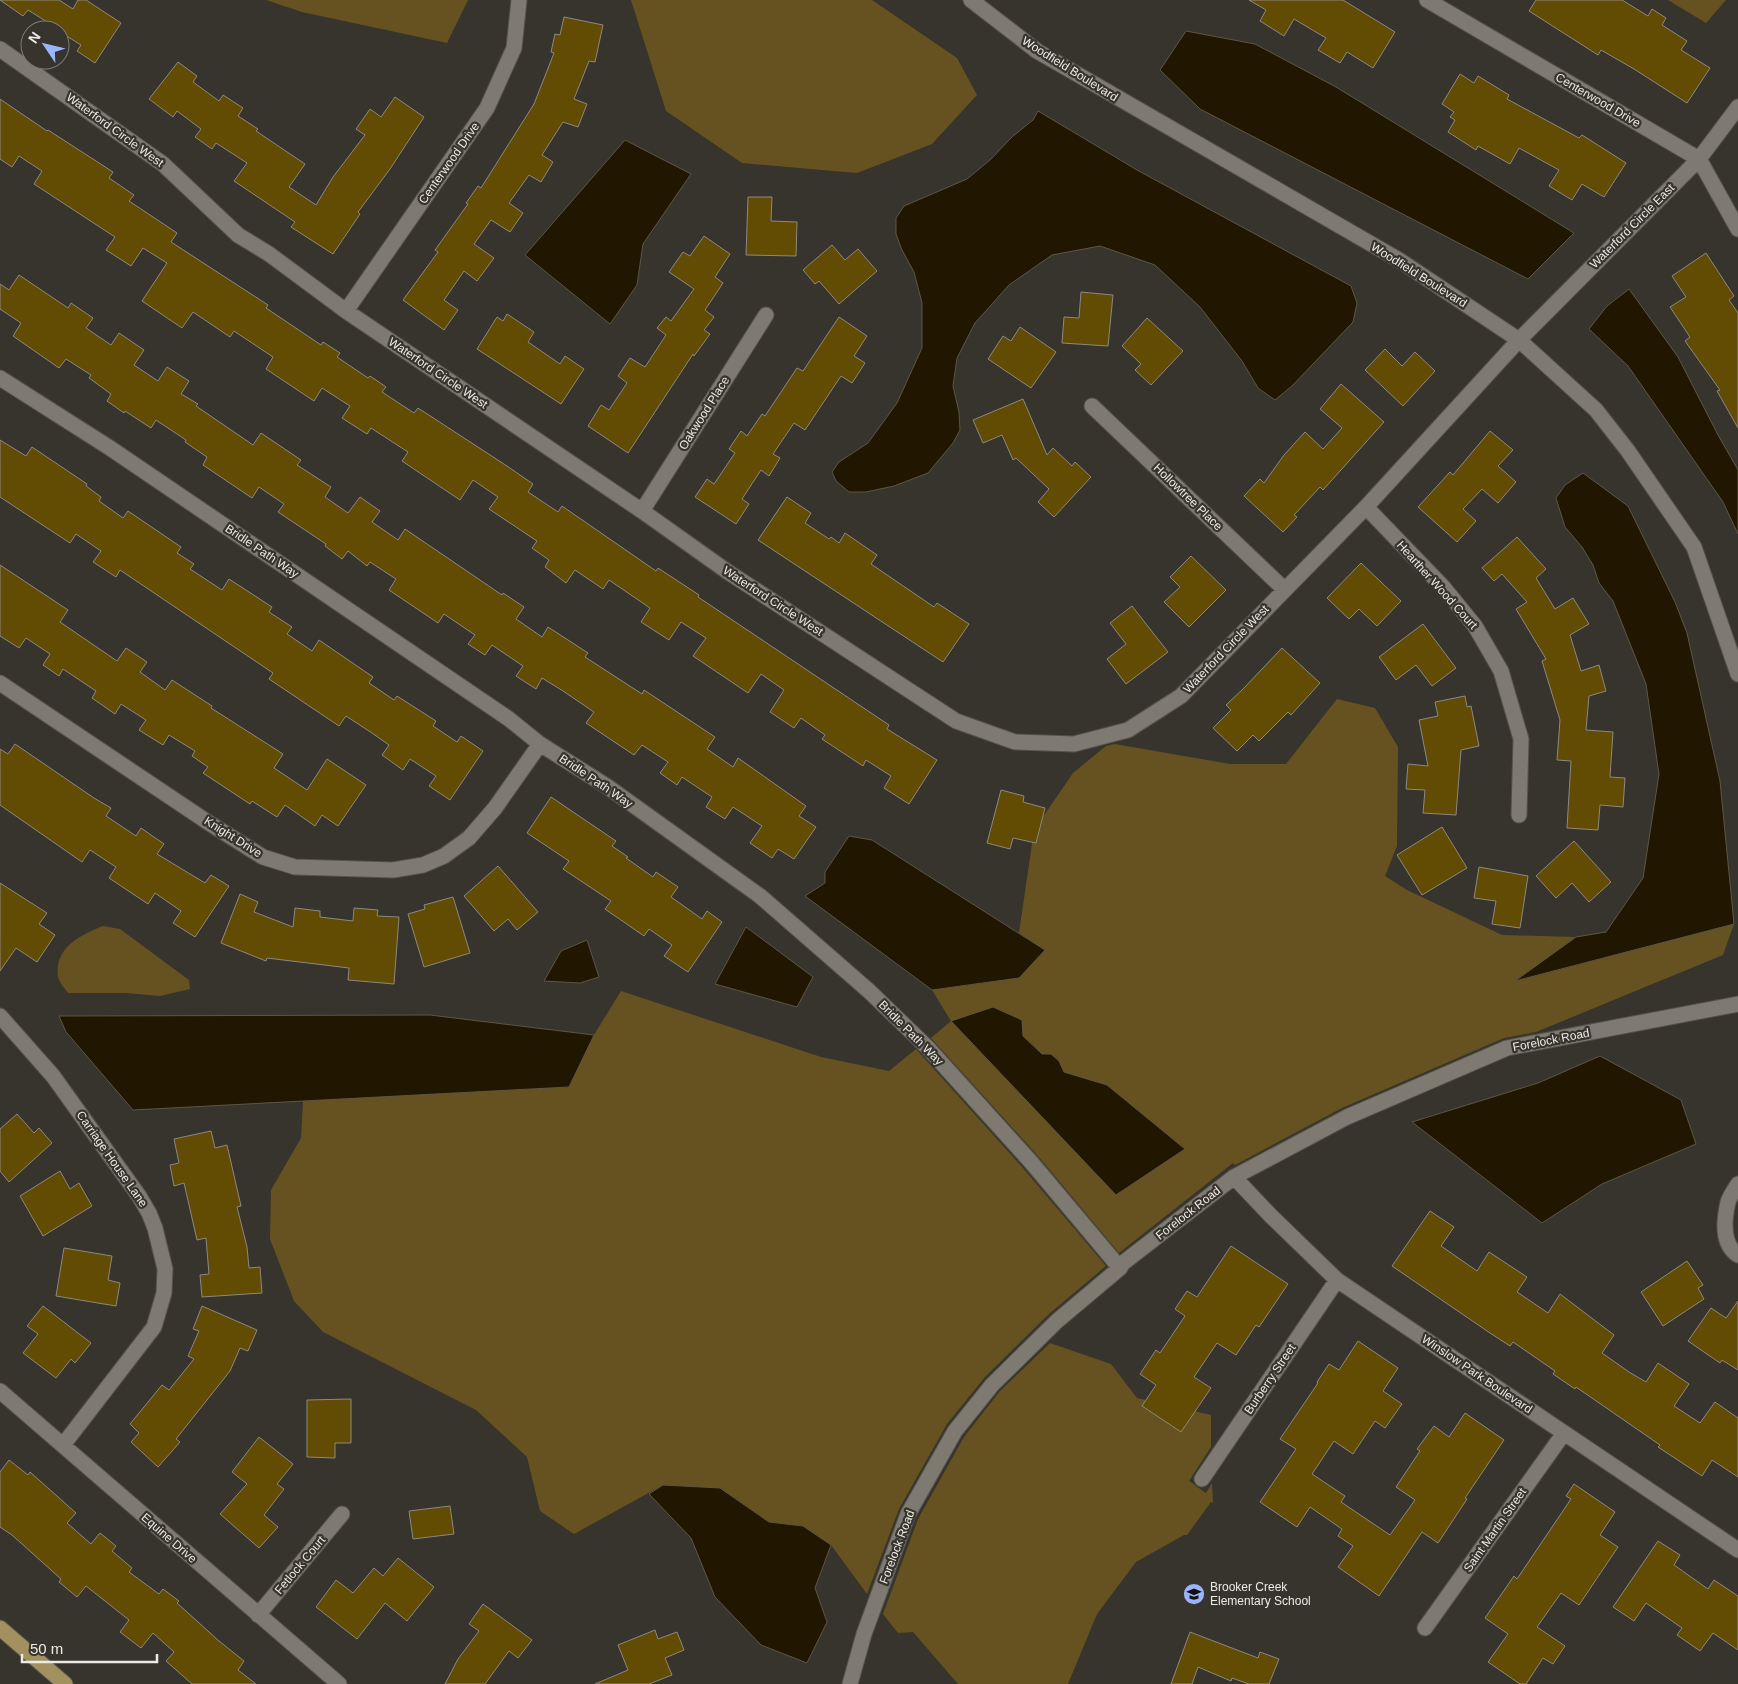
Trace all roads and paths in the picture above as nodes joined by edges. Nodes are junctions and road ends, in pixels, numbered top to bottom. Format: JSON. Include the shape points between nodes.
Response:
{"nodes":[{"id":1,"x":519,"y":0,"type":"edge"},
{"id":2,"x":971,"y":0,"type":"edge"},
{"id":3,"x":1427,"y":0,"type":"edge"},
{"id":4,"x":0,"y":49,"type":"edge"},
{"id":5,"x":1738,"y":107,"type":"edge"},
{"id":6,"x":1699,"y":159,"type":"junction"},
{"id":7,"x":1738,"y":229,"type":"edge"},
{"id":8,"x":346,"y":311,"type":"junction"},
{"id":9,"x":766,"y":315,"type":"dead end"},
{"id":10,"x":1519,"y":340,"type":"junction"},
{"id":11,"x":0,"y":378,"type":"edge"},
{"id":12,"x":1092,"y":406,"type":"dead end"},
{"id":13,"x":1366,"y":507,"type":"junction"},
{"id":14,"x":642,"y":511,"type":"junction"},
{"id":15,"x":1284,"y":589,"type":"junction"},
{"id":16,"x":1738,"y":674,"type":"edge"},
{"id":17,"x":0,"y":683,"type":"edge"},
{"id":18,"x":540,"y":744,"type":"junction"},
{"id":19,"x":1519,"y":815,"type":"dead end"},
{"id":20,"x":1738,"y":1004,"type":"edge"},
{"id":21,"x":0,"y":1016,"type":"edge"},
{"id":22,"x":1234,"y":1177,"type":"junction"},
{"id":23,"x":1738,"y":1184,"type":"edge"},
{"id":24,"x":1738,"y":1255,"type":"edge"},
{"id":25,"x":1120,"y":1268,"type":"junction"},
{"id":26,"x":1337,"y":1280,"type":"junction"},
{"id":27,"x":0,"y":1391,"type":"edge"},
{"id":28,"x":1564,"y":1433,"type":"junction"},
{"id":29,"x":63,"y":1445,"type":"junction"},
{"id":30,"x":1202,"y":1479,"type":"dead end"},
{"id":31,"x":342,"y":1514,"type":"dead end"},
{"id":32,"x":1738,"y":1550,"type":"edge"},
{"id":33,"x":258,"y":1615,"type":"junction"},
{"id":34,"x":0,"y":1628,"type":"edge"},
{"id":35,"x":1425,"y":1628,"type":"dead end"},
{"id":36,"x":65,"y":1684,"type":"edge"},
{"id":37,"x":339,"y":1684,"type":"edge"},
{"id":38,"x":850,"y":1684,"type":"edge"}],
"edges":[{"from":1,"to":8,"type":"street","name":"Centerwood Drive","via":[[514,48],[487,108]]},
{"from":2,"to":10,"type":"street","name":"Woodfield Boulevard","via":[[1037,51],[1399,260]]},
{"from":3,"to":6,"type":"street","name":"Centerwood Drive"},
{"from":4,"to":8,"type":"street","name":"Waterford Circle West","via":[[163,164],[238,235]]},
{"from":5,"to":6,"type":"street","name":"Waterford Circle East"},
{"from":6,"to":7,"type":"street"},
{"from":6,"to":10,"type":"street","name":"Waterford Circle East"},
{"from":8,"to":14,"type":"street","name":"Waterford Circle West"},
{"from":9,"to":14,"type":"street","name":"Oakwood Place"},
{"from":10,"to":13,"type":"street","name":"Waterford Circle West"},
{"from":10,"to":16,"type":"street","name":"Woodfield Boulevard","via":[[1596,410],[1694,547]]},
{"from":11,"to":18,"type":"street","name":"Bridle Path Way","via":[[134,464],[501,713]]},
{"from":12,"to":15,"type":"street","name":"Hollowtree Place"},
{"from":13,"to":15,"type":"street","name":"Waterford Circle West"},
{"from":13,"to":19,"type":"street","name":"Hearther Wood Court","via":[[1444,588],[1475,626],[1501,671],[1521,739]]},
{"from":14,"to":15,"type":"street","name":"Waterford Circle West","via":[[728,572],[956,721],[1015,742],[1074,744],[1128,730],[1181,696]]},
{"from":17,"to":18,"type":"street","name":"Knight Drive","via":[[263,857],[295,867],[393,870],[423,865],[444,856],[469,838],[495,808]]},
{"from":18,"to":25,"type":"street","name":"Bridle Path Way","via":[[608,787],[760,896],[869,992],[934,1055],[1031,1162]]},
{"from":20,"to":22,"type":"street","name":"Forelock Road","via":[[1507,1048],[1347,1117]]},
{"from":21,"to":29,"type":"street","name":"Carriage House Lane","via":[[53,1076],[139,1196],[152,1221],[165,1268],[164,1293],[154,1327]]},
{"from":22,"to":25,"type":"street","name":"Forelock Road"},
{"from":22,"to":26,"type":"street","name":"Winslow Park Boulevard"},
{"from":23,"to":24,"type":"street","via":[[1728,1201],[1725,1236],[1731,1250]]},
{"from":25,"to":38,"type":"street","name":"Forelock Road","via":[[1057,1321],[999,1378],[955,1431],[908,1514],[864,1634]]},
{"from":26,"to":28,"type":"street","name":"Winslow Park Boulevard"},
{"from":26,"to":30,"type":"street","name":"Burberry Street"},
{"from":27,"to":29,"type":"street","name":"Equine Drive"},
{"from":28,"to":32,"type":"street","name":"Winslow Park Boulevard"},
{"from":28,"to":35,"type":"street","name":"Saint Martin Street"},
{"from":29,"to":33,"type":"street","name":"Equine Drive"},
{"from":31,"to":33,"type":"street","name":"Fetlock Court"},
{"from":33,"to":37,"type":"street","name":"Equine Drive"},
{"from":34,"to":36,"type":"main road"}]}
